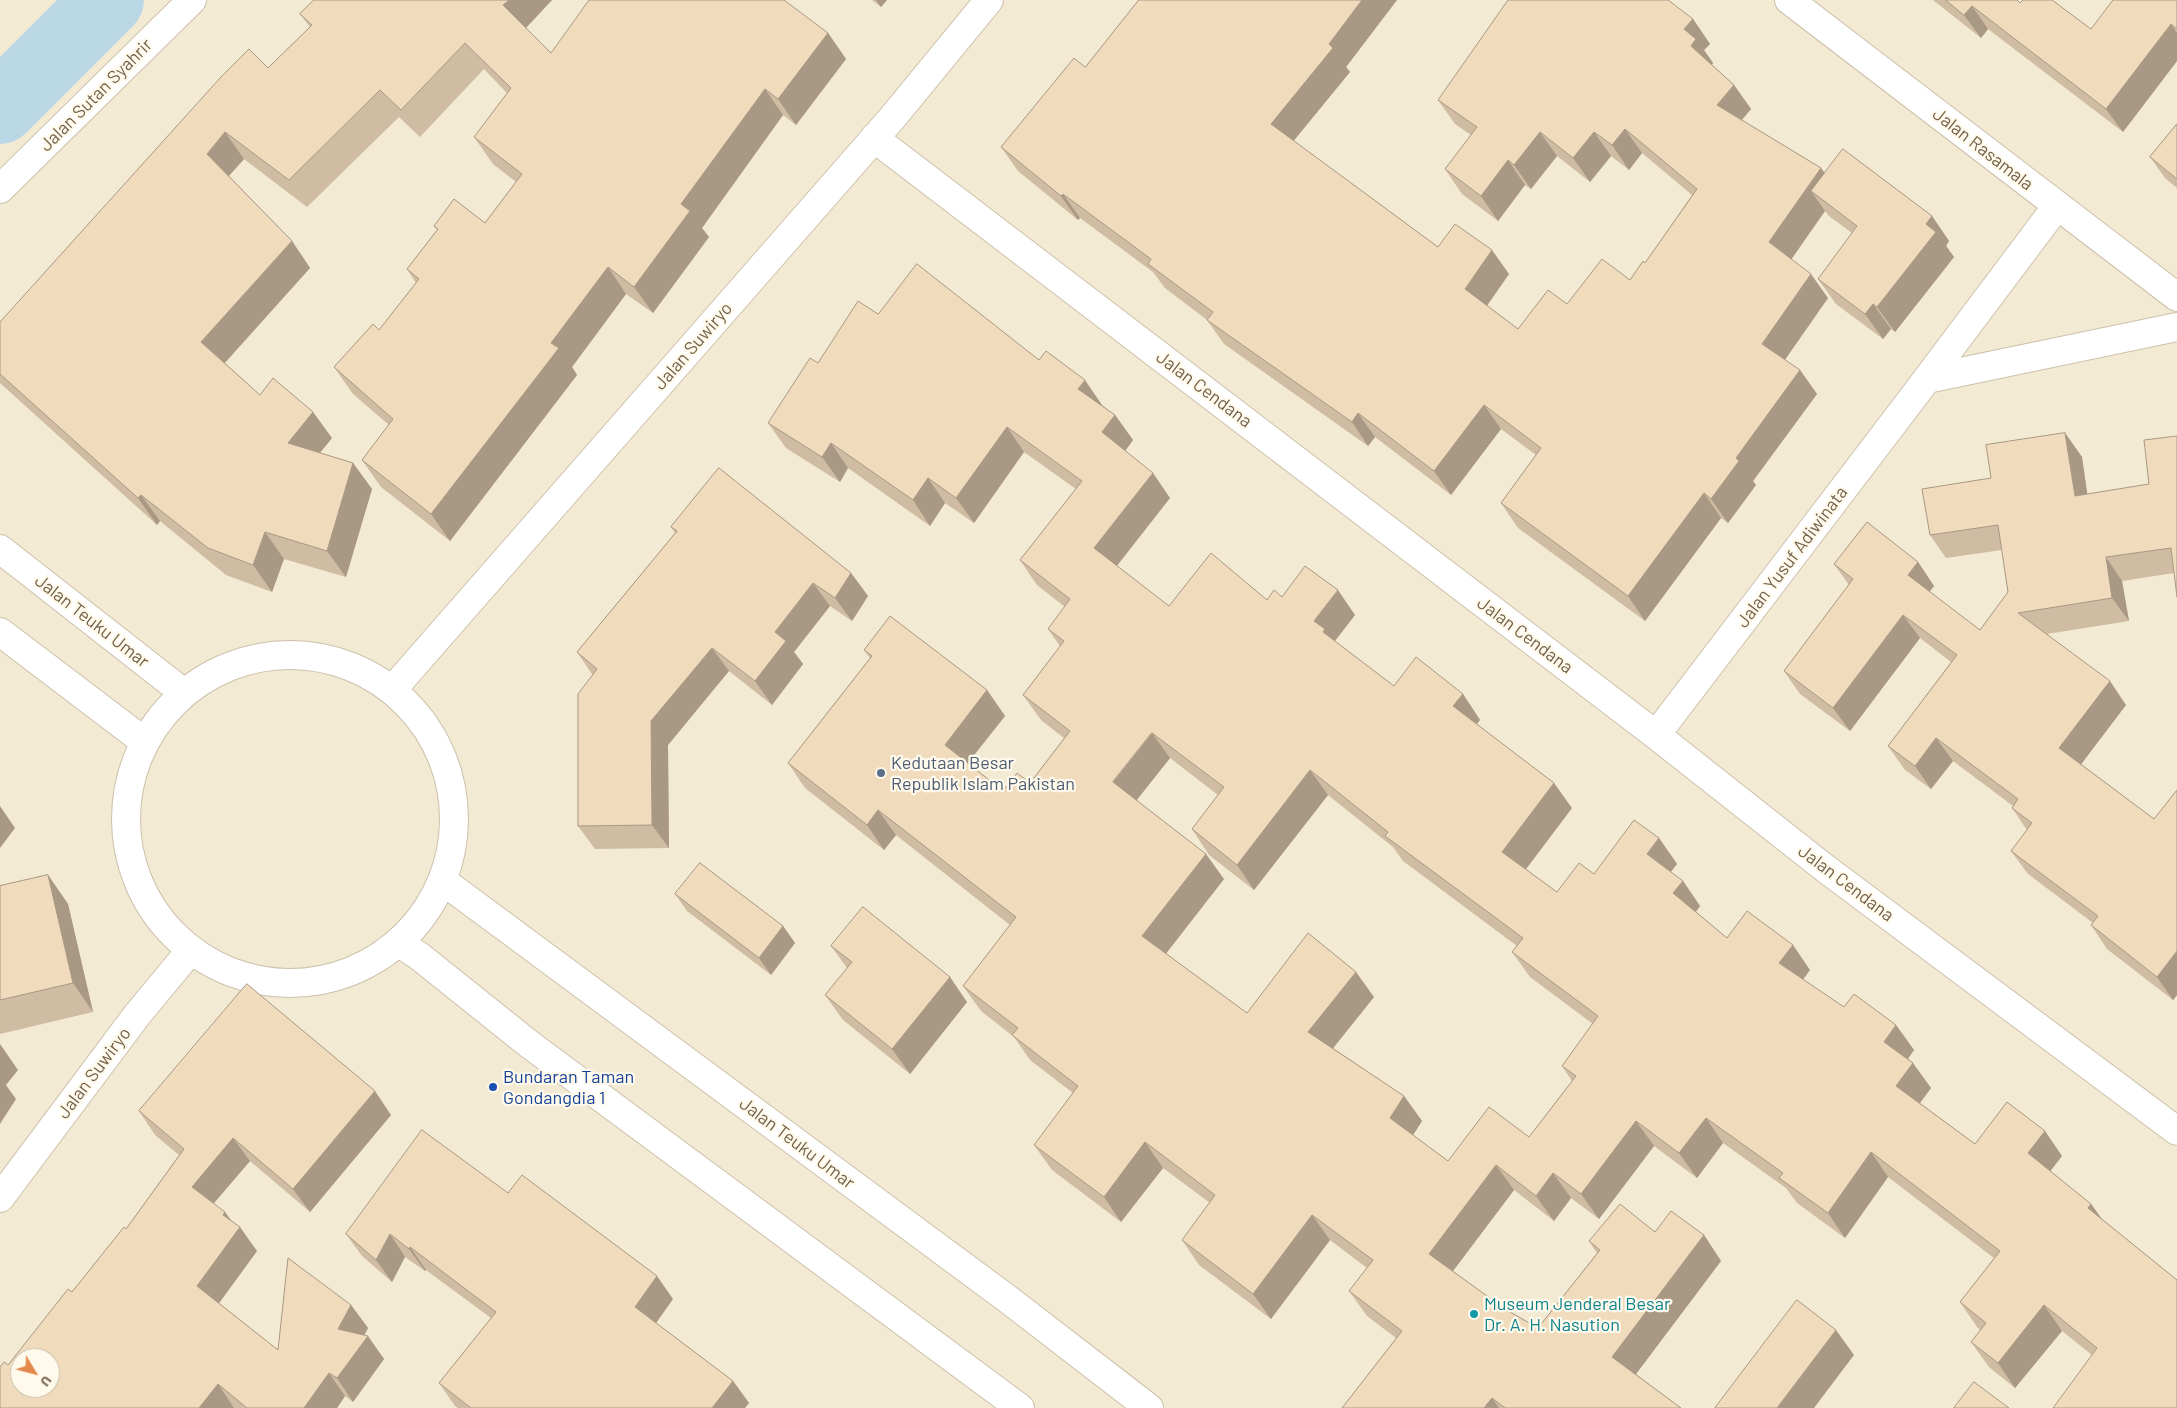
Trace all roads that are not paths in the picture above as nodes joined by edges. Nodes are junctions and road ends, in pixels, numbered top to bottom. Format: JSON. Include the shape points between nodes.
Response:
{"nodes":[{"id":1,"x":192,"y":0,"type":"edge"},
{"id":2,"x":989,"y":0,"type":"edge"},
{"id":3,"x":1789,"y":0,"type":"edge"},
{"id":4,"x":874,"y":138,"type":"junction"},
{"id":5,"x":0,"y":189,"type":"edge"},
{"id":6,"x":2057,"y":206,"type":"junction"},
{"id":7,"x":2177,"y":297,"type":"edge"},
{"id":8,"x":2177,"y":327,"type":"edge"},
{"id":9,"x":1927,"y":379,"type":"junction"},
{"id":10,"x":0,"y":549,"type":"edge"},
{"id":11,"x":0,"y":632,"type":"edge"},
{"id":12,"x":393,"y":689,"type":"junction"},
{"id":13,"x":184,"y":693,"type":"junction"},
{"id":14,"x":1656,"y":736,"type":"junction"},
{"id":15,"x":145,"y":742,"type":"junction"},
{"id":16,"x":443,"y":880,"type":"junction"},
{"id":17,"x":398,"y":944,"type":"junction"},
{"id":18,"x":190,"y":951,"type":"junction"},
{"id":19,"x":2177,"y":1131,"type":"edge"},
{"id":20,"x":0,"y":1198,"type":"edge"},
{"id":21,"x":1020,"y":1408,"type":"edge"},
{"id":22,"x":1149,"y":1408,"type":"edge"}],
"edges":[{"from":1,"to":5,"type":"street","name":"Jalan Sutan Syahrir"},
{"from":2,"to":4,"type":"street","name":"Jalan Suwiryo"},
{"from":3,"to":6,"type":"street","name":"Jalan Rasamala"},
{"from":4,"to":12,"type":"street","name":"Jalan Suwiryo"},
{"from":4,"to":14,"type":"street","name":"Jalan Cendana"},
{"from":6,"to":7,"type":"street","name":"Jalan Rasamala"},
{"from":6,"to":9,"type":"street","name":"Jalan Yusuf Adiwinata"},
{"from":8,"to":9,"type":"street"},
{"from":9,"to":14,"type":"street","name":"Jalan Yusuf Adiwinata"},
{"from":10,"to":13,"type":"street","name":"Jalan Teuku Umar"},
{"from":11,"to":15,"type":"street"},
{"from":12,"to":13,"type":"street","via":[[344,662],[288,653],[232,664]]},
{"from":12,"to":16,"type":"street","via":[[429,728],[451,776],[455,829]]},
{"from":13,"to":15,"type":"street","via":[[162,716]]},
{"from":14,"to":19,"type":"street","name":"Jalan Cendana","via":[[1826,869]]},
{"from":15,"to":18,"type":"street","via":[[129,785],[126,832],[136,877],[158,918]]},
{"from":16,"to":17,"type":"street"},
{"from":16,"to":22,"type":"street","name":"Jalan Teuku Umar","via":[[1009,1300]]},
{"from":17,"to":18,"type":"street","via":[[367,965],[332,979],[295,984],[258,982],[222,970]]},
{"from":17,"to":21,"type":"street","via":[[419,956],[529,1044]]},
{"from":18,"to":20,"type":"street","name":"Jalan Suwiryo","via":[[137,1015]]}]}
